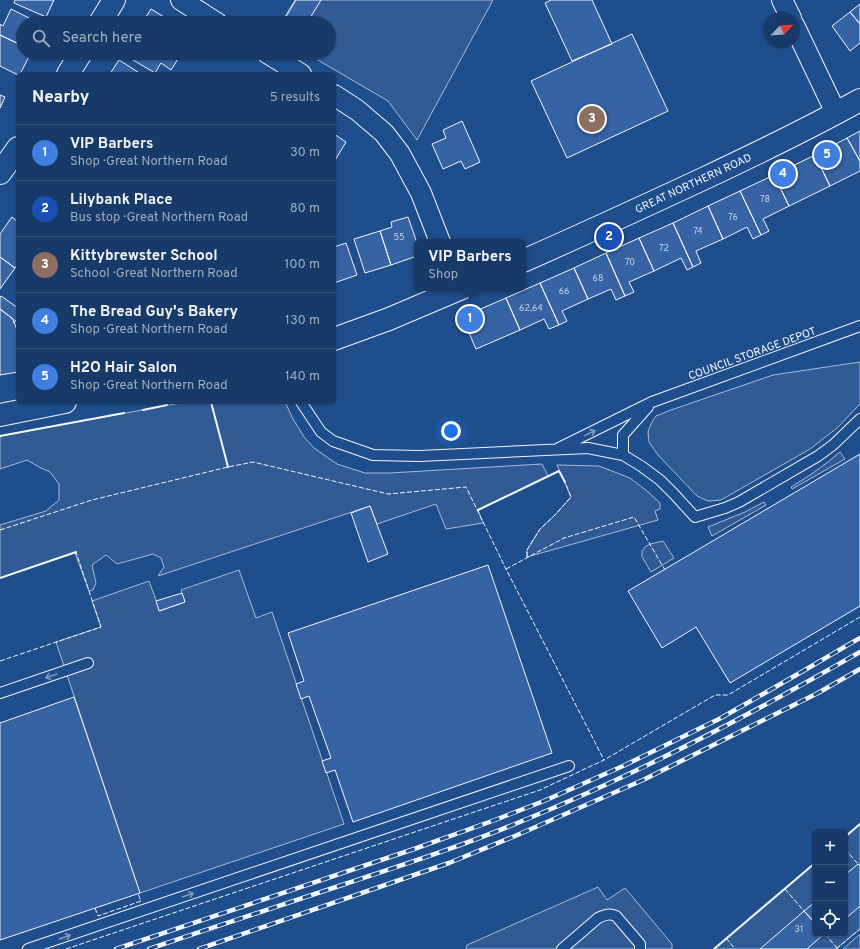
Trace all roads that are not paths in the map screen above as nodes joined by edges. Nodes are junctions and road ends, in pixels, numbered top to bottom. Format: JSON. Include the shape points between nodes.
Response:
{"nodes":[{"id":1,"x":114,"y":0,"type":"edge"},
{"id":2,"x":181,"y":0,"type":"edge"},
{"id":3,"x":782,"y":0,"type":"edge"},
{"id":4,"x":788,"y":12,"type":"edge"},
{"id":5,"x":104,"y":16,"type":"edge"},
{"id":6,"x":206,"y":16,"type":"edge"},
{"id":7,"x":800,"y":38,"type":"edge"},
{"id":8,"x":77,"y":60,"type":"edge"},
{"id":9,"x":278,"y":60,"type":"edge"},
{"id":10,"x":69,"y":72,"type":"edge"},
{"id":11,"x":298,"y":72,"type":"edge"},
{"id":12,"x":336,"y":96,"type":"edge"},
{"id":13,"x":860,"y":100,"type":"edge"},
{"id":14,"x":836,"y":113,"type":"junction"},
{"id":15,"x":16,"y":151,"type":"edge"},
{"id":16,"x":0,"y":173,"type":"edge"},
{"id":17,"x":439,"y":239,"type":"edge"},
{"id":18,"x":526,"y":260,"type":"edge"},
{"id":19,"x":454,"y":291,"type":"edge"},
{"id":20,"x":860,"y":326,"type":"edge"},
{"id":21,"x":336,"y":338,"type":"edge"},
{"id":22,"x":652,"y":402,"type":"junction"},
{"id":23,"x":55,"y":404,"type":"edge"},
{"id":24,"x":302,"y":404,"type":"edge"},
{"id":25,"x":0,"y":415,"type":"edge"},
{"id":26,"x":860,"y":419,"type":"edge"},
{"id":27,"x":555,"y":450,"type":"junction"},
{"id":28,"x":623,"y":455,"type":"junction"},
{"id":29,"x":88,"y":663,"type":"dead end"},
{"id":30,"x":0,"y":693,"type":"edge"},
{"id":31,"x":568,"y":766,"type":"dead end"},
{"id":32,"x":28,"y":949,"type":"edge"},
{"id":33,"x":562,"y":949,"type":"edge"},
{"id":34,"x":640,"y":949,"type":"edge"}],
"edges":[{"from":1,"to":5,"type":"main road"},
{"from":2,"to":6,"type":"street"},
{"from":3,"to":4,"type":"street"},
{"from":7,"to":14,"type":"street"},
{"from":8,"to":10,"type":"main road"},
{"from":9,"to":11,"type":"street"},
{"from":12,"to":17,"type":"street","via":[[384,133],[400,154],[421,193]]},
{"from":13,"to":14,"type":"main road","name":"GREAT NORTHERN ROAD"},
{"from":14,"to":18,"type":"main road","name":"GREAT NORTHERN ROAD","via":[[766,149]]},
{"from":15,"to":16,"type":"main road"},
{"from":19,"to":21,"type":"main road"},
{"from":20,"to":22,"type":"lane","name":"COUNCIL STORAGE DEPOT"},
{"from":27,"to":22,"type":"lane","name":"COUNCIL STORAGE DEPOT","one_way":true},
{"from":22,"to":28,"type":"lane","via":[[623,435]]},
{"from":23,"to":25,"type":"main road"},
{"from":24,"to":27,"type":"lane","via":[[321,432],[333,441],[373,455],[420,456]]},
{"from":26,"to":28,"type":"lane","via":[[818,456],[739,502],[695,517],[660,480]]},
{"from":27,"to":28,"type":"lane","via":[[588,448]]},
{"from":29,"to":30,"type":"lane","one_way":true},
{"from":32,"to":31,"type":"lane","one_way":true},
{"from":33,"to":34,"type":"lane","via":[[598,918],[611,914],[616,916],[640,944]]}]}
